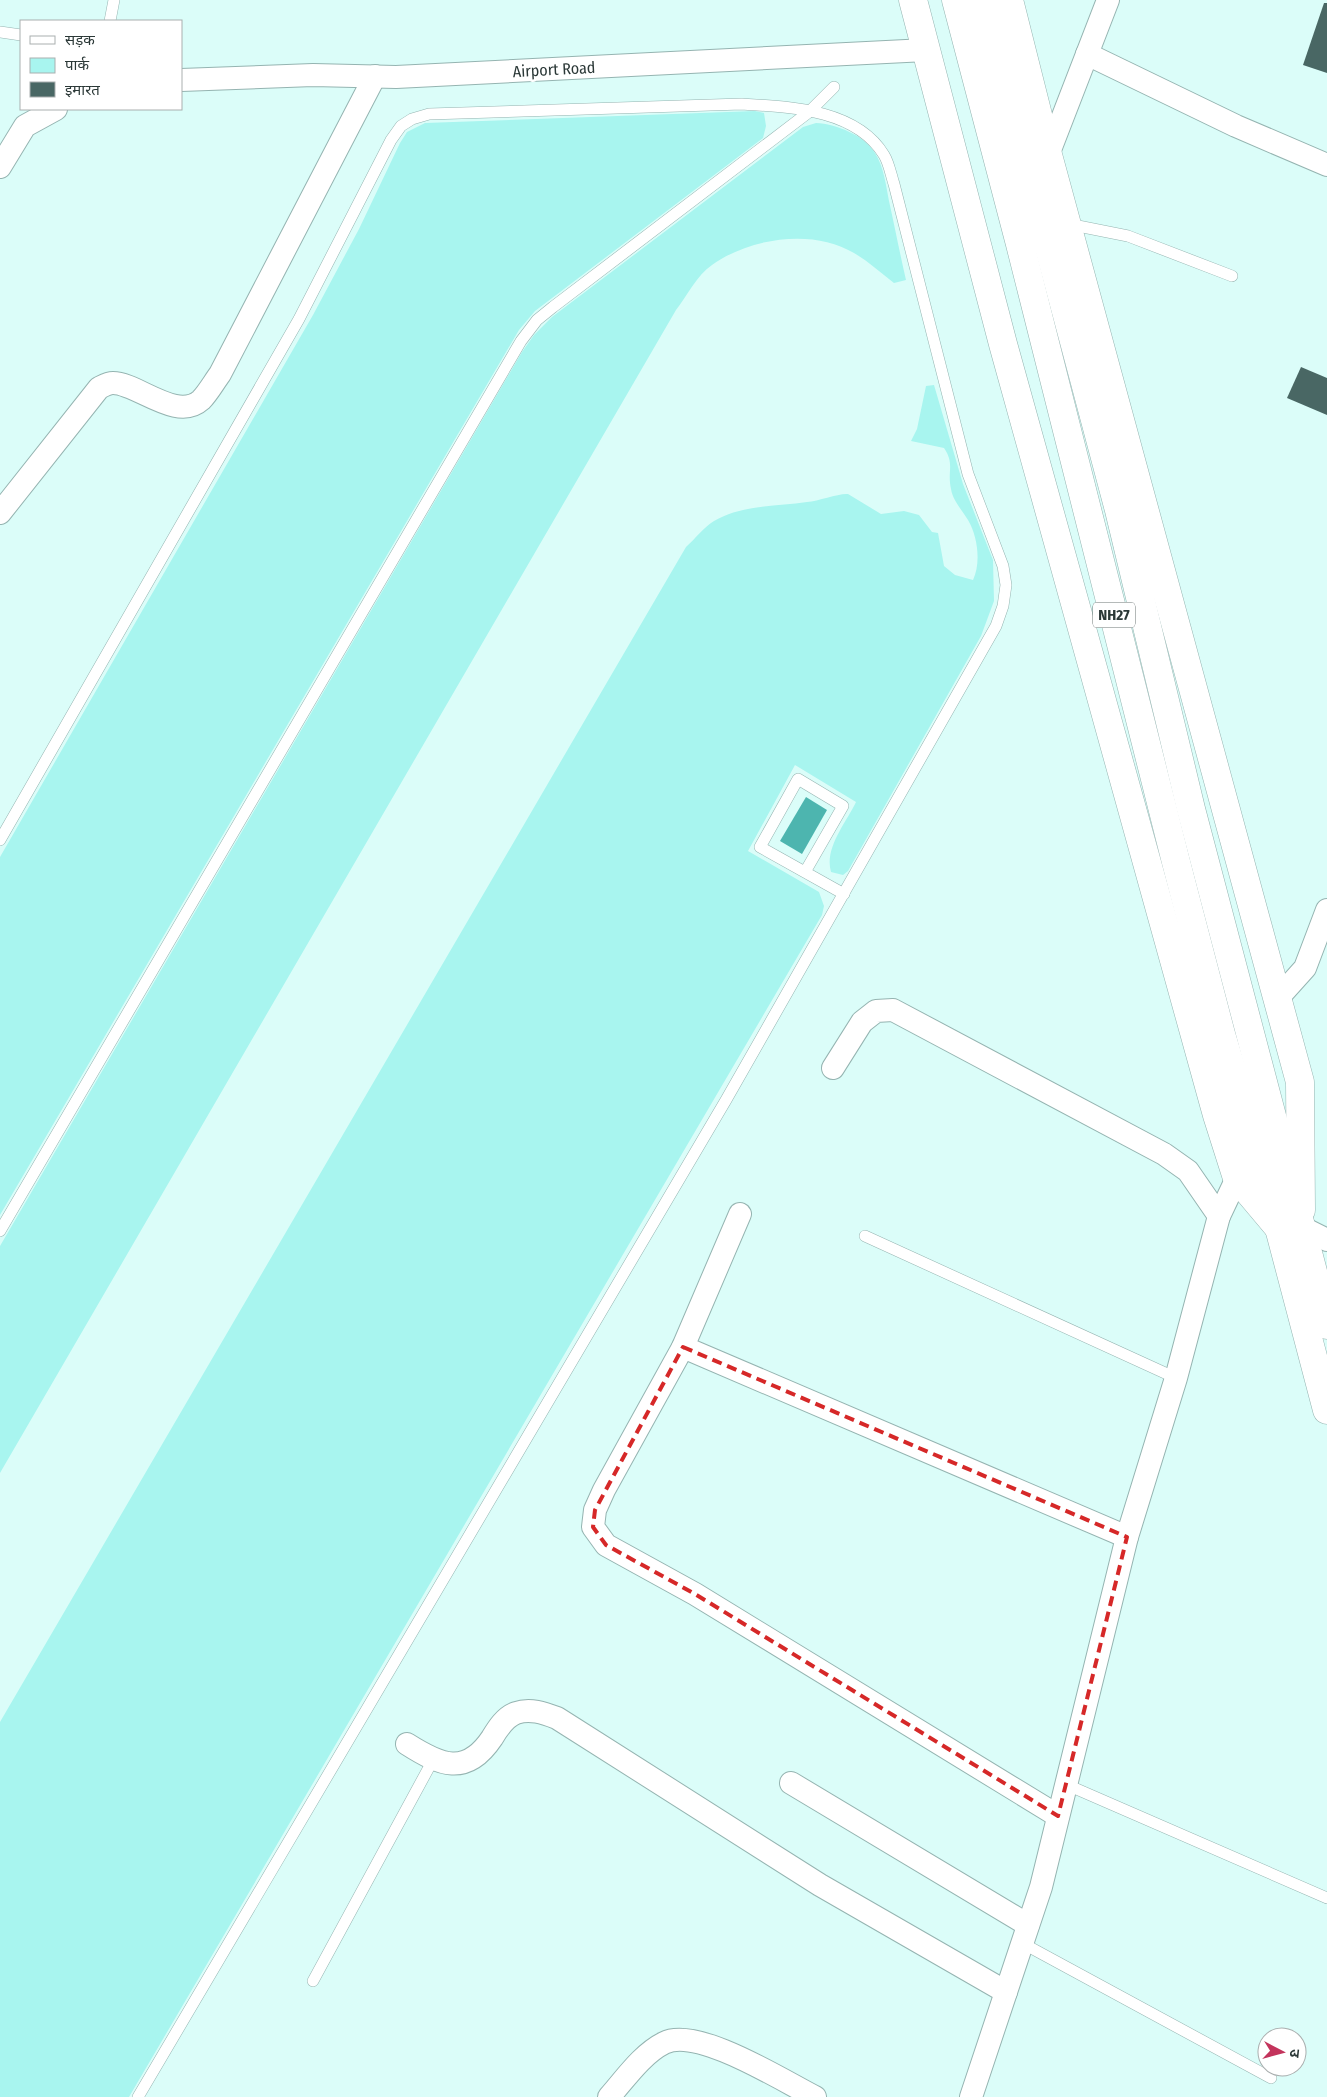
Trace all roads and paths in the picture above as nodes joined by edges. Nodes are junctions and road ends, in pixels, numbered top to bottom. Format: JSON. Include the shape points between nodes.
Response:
{"nodes":[{"id":1,"x":114,"y":0,"type":"edge"},
{"id":2,"x":914,"y":0,"type":"edge"},
{"id":3,"x":956,"y":0,"type":"edge"},
{"id":4,"x":983,"y":0,"type":"edge"},
{"id":5,"x":1009,"y":0,"type":"edge"},
{"id":6,"x":1108,"y":0,"type":"edge"},
{"id":7,"x":110,"y":20,"type":"edge"},
{"id":8,"x":0,"y":32,"type":"edge"},
{"id":9,"x":20,"y":35,"type":"edge"},
{"id":10,"x":926,"y":50,"type":"junction"},
{"id":11,"x":1087,"y":54,"type":"junction"},
{"id":12,"x":375,"y":76,"type":"junction"},
{"id":13,"x":182,"y":80,"type":"edge"},
{"id":14,"x":834,"y":87,"type":"dead end"},
{"id":15,"x":54,"y":110,"type":"edge"},
{"id":16,"x":809,"y":112,"type":"junction"},
{"id":17,"x":1048,"y":155,"type":"junction"},
{"id":18,"x":1327,"y":165,"type":"edge"},
{"id":19,"x":0,"y":167,"type":"edge"},
{"id":20,"x":1067,"y":224,"type":"junction"},
{"id":21,"x":1232,"y":276,"type":"dead end"},
{"id":22,"x":0,"y":513,"type":"edge"},
{"id":23,"x":0,"y":840,"type":"edge"},
{"id":24,"x":805,"y":872,"type":"junction"},
{"id":25,"x":844,"y":894,"type":"junction"},
{"id":26,"x":1327,"y":910,"type":"edge"},
{"id":27,"x":1278,"y":998,"type":"junction"},
{"id":28,"x":833,"y":1068,"type":"dead end"},
{"id":29,"x":1238,"y":1178,"type":"junction"},
{"id":30,"x":740,"y":1214,"type":"dead end"},
{"id":31,"x":1219,"y":1216,"type":"junction"},
{"id":32,"x":1290,"y":1227,"type":"junction"},
{"id":33,"x":0,"y":1231,"type":"edge"},
{"id":34,"x":865,"y":1236,"type":"dead end"},
{"id":35,"x":1327,"y":1240,"type":"edge"},
{"id":36,"x":1327,"y":1325,"type":"edge"},
{"id":37,"x":683,"y":1347,"type":"junction"},
{"id":38,"x":1176,"y":1378,"type":"junction"},
{"id":39,"x":1327,"y":1410,"type":"edge"},
{"id":40,"x":1127,"y":1537,"type":"junction"},
{"id":41,"x":407,"y":1744,"type":"dead end"},
{"id":42,"x":432,"y":1760,"type":"junction"},
{"id":43,"x":791,"y":1783,"type":"dead end"},
{"id":44,"x":1065,"y":1784,"type":"junction"},
{"id":45,"x":1058,"y":1816,"type":"junction"},
{"id":46,"x":1327,"y":1898,"type":"edge"},
{"id":47,"x":1025,"y":1934,"type":"junction"},
{"id":48,"x":314,"y":1981,"type":"dead end"},
{"id":49,"x":1006,"y":1992,"type":"junction"},
{"id":50,"x":1270,"y":2078,"type":"dead end"},
{"id":51,"x":138,"y":2097,"type":"edge"},
{"id":52,"x":609,"y":2097,"type":"edge"},
{"id":53,"x":815,"y":2097,"type":"edge"},
{"id":54,"x":971,"y":2097,"type":"edge"}],
"edges":[{"from":1,"to":7,"type":"lane"},
{"from":2,"to":10,"type":"main road"},
{"from":3,"to":32,"type":"main road","number":"NH27","via":[[1221,1034]]},
{"from":4,"to":32,"type":"main road","number":"NH27","via":[[1118,510]]},
{"from":5,"to":17,"type":"main road"},
{"from":6,"to":11,"type":"street"},
{"from":8,"to":9,"type":"lane"},
{"from":10,"to":12,"type":"street","name":"Airport Road"},
{"from":10,"to":29,"type":"main road","via":[[1131,811],[1217,1115]]},
{"from":11,"to":17,"type":"street"},
{"from":11,"to":18,"type":"street","via":[[1236,126]]},
{"from":12,"to":13,"type":"street","name":"Airport Road"},
{"from":12,"to":22,"type":"street","via":[[220,374],[200,401],[184,406],[166,404],[114,383],[104,385]]},
{"from":14,"to":16,"type":"lane"},
{"from":15,"to":19,"type":"street","via":[[25,126]]},
{"from":16,"to":23,"type":"lane","via":[[742,104],[429,114],[401,126],[268,375]]},
{"from":16,"to":25,"type":"lane","via":[[865,133],[884,156],[894,184],[968,474],[1003,566],[1006,585],[1003,606],[985,650]]},
{"from":16,"to":33,"type":"lane","via":[[553,307],[521,340]]},
{"from":17,"to":20,"type":"main road"},
{"from":20,"to":21,"type":"lane","via":[[1128,236]]},
{"from":20,"to":27,"type":"main road"},
{"from":24,"to":24,"type":"lane","via":[[760,847],[798,780],[843,806]]},
{"from":24,"to":25,"type":"lane"},
{"from":25,"to":51,"type":"lane"},
{"from":26,"to":27,"type":"street","via":[[1305,968]]},
{"from":27,"to":32,"type":"main road","via":[[1300,1082]]},
{"from":28,"to":31,"type":"street","via":[[862,1022],[876,1010],[893,1010],[1164,1154],[1188,1171]]},
{"from":29,"to":31,"type":"street"},
{"from":29,"to":32,"type":"main road"},
{"from":30,"to":37,"type":"street"},
{"from":31,"to":38,"type":"street"},
{"from":32,"to":35,"type":"street"},
{"from":32,"to":36,"type":"main road","number":"NH27"},
{"from":32,"to":39,"type":"main road","number":"NH27"},
{"from":34,"to":38,"type":"lane"},
{"from":37,"to":40,"type":"street"},
{"from":37,"to":45,"type":"street","via":[[595,1510],[592,1527],[606,1545],[695,1594]]},
{"from":38,"to":40,"type":"street"},
{"from":40,"to":44,"type":"street"},
{"from":41,"to":42,"type":"street"},
{"from":42,"to":48,"type":"lane"},
{"from":42,"to":49,"type":"street","via":[[466,1763],[484,1749],[501,1724],[516,1713],[535,1711],[557,1718],[820,1885]]},
{"from":43,"to":47,"type":"street"},
{"from":44,"to":45,"type":"street"},
{"from":44,"to":46,"type":"lane"},
{"from":45,"to":47,"type":"street","via":[[1041,1887]]},
{"from":47,"to":49,"type":"street"},
{"from":47,"to":50,"type":"lane"},
{"from":49,"to":54,"type":"street"},
{"from":52,"to":53,"type":"street","via":[[641,2062],[664,2043],[682,2039],[711,2044]]}]}
